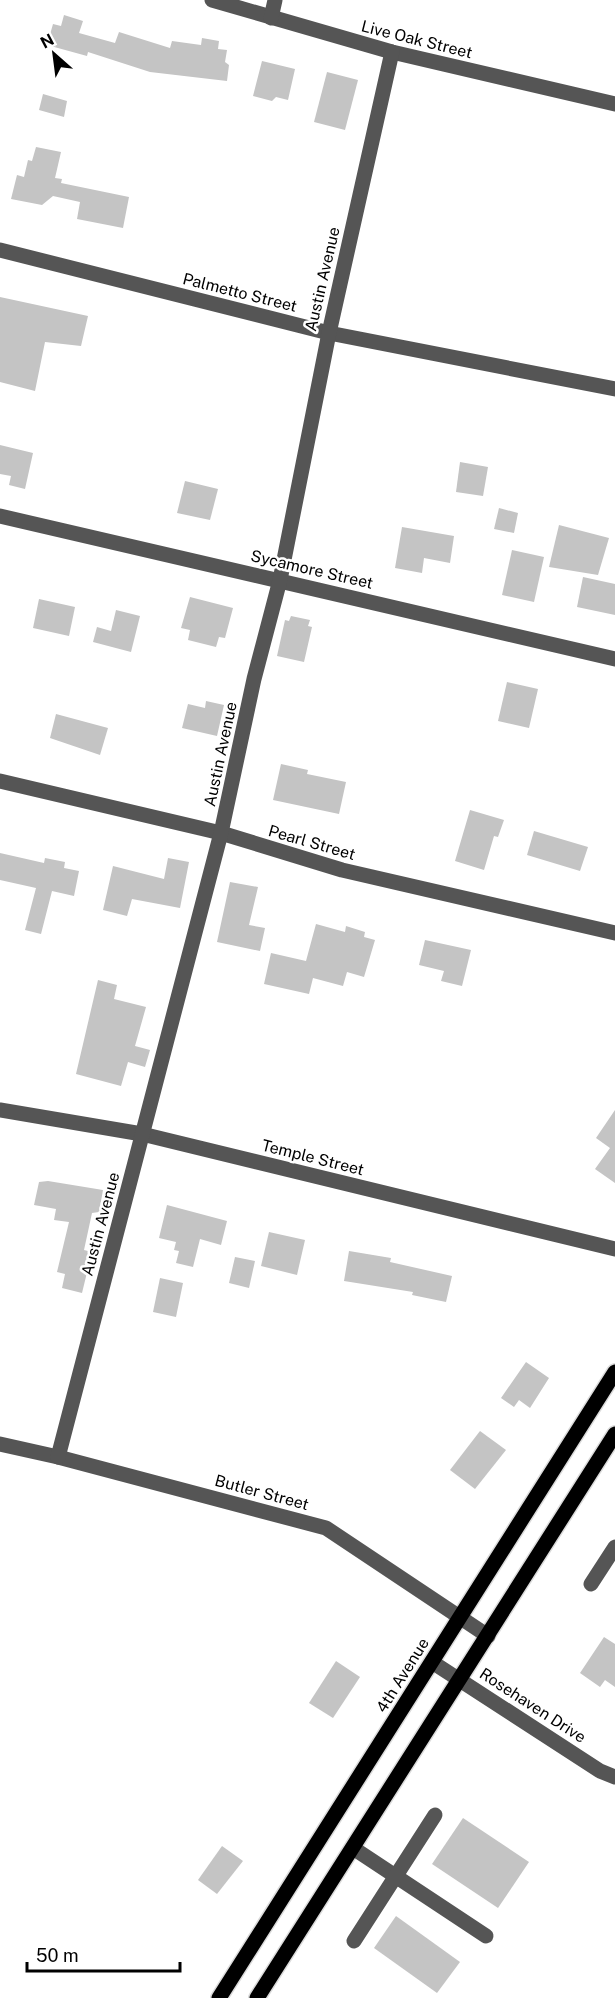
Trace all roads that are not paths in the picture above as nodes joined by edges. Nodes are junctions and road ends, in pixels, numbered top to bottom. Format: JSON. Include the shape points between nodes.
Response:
{"nodes":[{"id":1,"x":212,"y":0,"type":"edge"},
{"id":2,"x":275,"y":0,"type":"edge"},
{"id":3,"x":271,"y":18,"type":"junction"},
{"id":4,"x":392,"y":52,"type":"junction"},
{"id":5,"x":615,"y":104,"type":"edge"},
{"id":6,"x":0,"y":250,"type":"edge"},
{"id":7,"x":328,"y":333,"type":"junction"},
{"id":8,"x":615,"y":389,"type":"edge"},
{"id":9,"x":0,"y":516,"type":"edge"},
{"id":10,"x":280,"y":580,"type":"junction"},
{"id":11,"x":615,"y":659,"type":"edge"},
{"id":12,"x":0,"y":781,"type":"edge"},
{"id":13,"x":221,"y":833,"type":"junction"},
{"id":14,"x":615,"y":933,"type":"edge"},
{"id":15,"x":0,"y":1110,"type":"edge"},
{"id":16,"x":142,"y":1134,"type":"junction"},
{"id":17,"x":615,"y":1249,"type":"edge"},
{"id":18,"x":615,"y":1372,"type":"edge"},
{"id":19,"x":615,"y":1434,"type":"edge"},
{"id":20,"x":0,"y":1444,"type":"edge"},
{"id":21,"x":58,"y":1457,"type":"junction"},
{"id":22,"x":615,"y":1547,"type":"edge"},
{"id":23,"x":591,"y":1584,"type":"dead end"},
{"id":24,"x":459,"y":1617,"type":"junction"},
{"id":25,"x":488,"y":1636,"type":"junction"},
{"id":26,"x":432,"y":1662,"type":"junction"},
{"id":27,"x":461,"y":1680,"type":"junction"},
{"id":28,"x":615,"y":1777,"type":"edge"},
{"id":29,"x":435,"y":1815,"type":"dead end"},
{"id":30,"x":353,"y":1848,"type":"junction"},
{"id":31,"x":396,"y":1876,"type":"junction"},
{"id":32,"x":486,"y":1936,"type":"dead end"},
{"id":33,"x":354,"y":1941,"type":"dead end"},
{"id":34,"x":219,"y":1998,"type":"edge"},
{"id":35,"x":257,"y":1998,"type":"edge"}],
"edges":[{"from":1,"to":3,"type":"street","name":"Live Oak Street"},
{"from":2,"to":3,"type":"street"},
{"from":3,"to":4,"type":"street","name":"Live Oak Street"},
{"from":4,"to":5,"type":"street","name":"Live Oak Street"},
{"from":4,"to":7,"type":"street","name":"Austin Avenue"},
{"from":6,"to":7,"type":"street","name":"Palmetto Street"},
{"from":7,"to":8,"type":"street","name":"Palmetto Street"},
{"from":7,"to":10,"type":"street","name":"Austin Avenue"},
{"from":9,"to":10,"type":"street","name":"Sycamore Street"},
{"from":10,"to":11,"type":"street","name":"Sycamore Street"},
{"from":10,"to":13,"type":"street","name":"Austin Avenue"},
{"from":12,"to":13,"type":"street","name":"Pearl Street"},
{"from":13,"to":14,"type":"street","name":"Pearl Street","via":[[342,870]]},
{"from":13,"to":16,"type":"street","name":"Austin Avenue"},
{"from":15,"to":16,"type":"street","name":"Temple Street"},
{"from":16,"to":17,"type":"street","name":"Temple Street"},
{"from":16,"to":21,"type":"street","name":"Austin Avenue"},
{"from":18,"to":24,"type":"main road","name":"4th Avenue"},
{"from":19,"to":25,"type":"main road"},
{"from":20,"to":21,"type":"street","name":"Butler Street"},
{"from":21,"to":24,"type":"street","name":"Butler Street","via":[[326,1528]]},
{"from":22,"to":23,"type":"street"},
{"from":24,"to":25,"type":"street","name":"Butler Street"},
{"from":24,"to":26,"type":"main road","name":"4th Avenue"},
{"from":25,"to":27,"type":"main road"},
{"from":26,"to":27,"type":"street","name":"Rosehaven Drive"},
{"from":26,"to":34,"type":"main road","name":"4th Avenue"},
{"from":27,"to":28,"type":"street","name":"Rosehaven Drive"},
{"from":27,"to":30,"type":"main road"},
{"from":29,"to":31,"type":"street"},
{"from":30,"to":31,"type":"street"},
{"from":30,"to":35,"type":"main road"},
{"from":31,"to":32,"type":"street"},
{"from":31,"to":33,"type":"street"}]}
